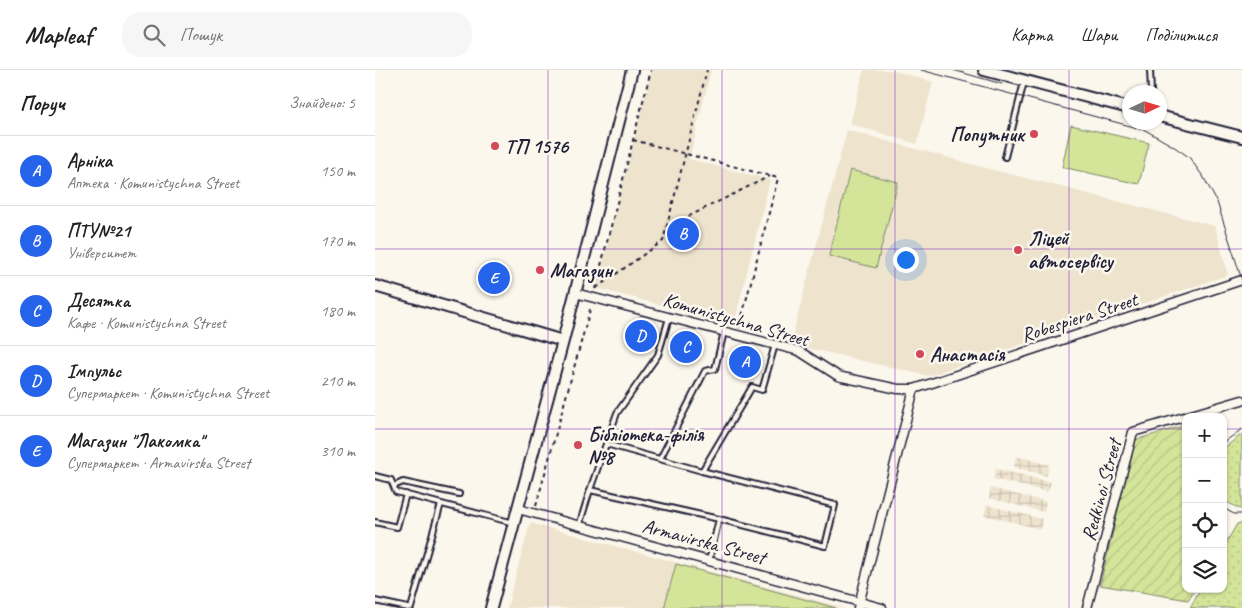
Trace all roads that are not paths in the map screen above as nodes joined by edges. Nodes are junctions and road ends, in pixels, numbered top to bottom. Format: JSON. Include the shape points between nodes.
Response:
{"nodes":[{"id":1,"x":632,"y":70,"type":"edge"},
{"id":2,"x":985,"y":70,"type":"edge"},
{"id":3,"x":1150,"y":70,"type":"edge"},
{"id":4,"x":1002,"y":72,"type":"edge"},
{"id":5,"x":1025,"y":80,"type":"junction"},
{"id":6,"x":1151,"y":85,"type":"edge"},
{"id":7,"x":1122,"y":106,"type":"edge"},
{"id":8,"x":1167,"y":118,"type":"edge"},
{"id":9,"x":1242,"y":137,"type":"edge"},
{"id":10,"x":1005,"y":157,"type":"dead end"},
{"id":11,"x":1242,"y":280,"type":"edge"},
{"id":12,"x":375,"y":286,"type":"edge"},
{"id":13,"x":575,"y":293,"type":"junction"},
{"id":14,"x":669,"y":318,"type":"junction"},
{"id":15,"x":724,"y":332,"type":"junction"},
{"id":16,"x":563,"y":341,"type":"junction"},
{"id":17,"x":775,"y":345,"type":"junction"},
{"id":18,"x":913,"y":389,"type":"junction"},
{"id":19,"x":1242,"y":400,"type":"edge"},
{"id":20,"x":606,"y":444,"type":"junction"},
{"id":21,"x":660,"y":459,"type":"junction"},
{"id":22,"x":702,"y":471,"type":"junction"},
{"id":23,"x":375,"y":476,"type":"edge"},
{"id":24,"x":394,"y":486,"type":"junction"},
{"id":25,"x":590,"y":490,"type":"junction"},
{"id":26,"x":407,"y":494,"type":"junction"},
{"id":27,"x":459,"y":494,"type":"dead end"},
{"id":28,"x":441,"y":504,"type":"junction"},
{"id":29,"x":517,"y":509,"type":"junction"},
{"id":30,"x":719,"y":519,"type":"junction"},
{"id":31,"x":375,"y":522,"type":"edge"},
{"id":32,"x":514,"y":522,"type":"junction"},
{"id":33,"x":579,"y":526,"type":"junction"},
{"id":34,"x":709,"y":561,"type":"junction"},
{"id":35,"x":375,"y":600,"type":"edge"},
{"id":36,"x":859,"y":605,"type":"edge"},
{"id":37,"x":409,"y":608,"type":"edge"},
{"id":38,"x":491,"y":608,"type":"edge"},
{"id":39,"x":882,"y":608,"type":"edge"},
{"id":40,"x":1087,"y":608,"type":"edge"}],
"edges":[{"from":1,"to":13,"type":"street"},
{"from":2,"to":4,"type":"street"},
{"from":3,"to":6,"type":"lane"},
{"from":4,"to":5,"type":"street"},
{"from":5,"to":7,"type":"street"},
{"from":5,"to":10,"type":"lane"},
{"from":8,"to":9,"type":"street"},
{"from":11,"to":18,"type":"street","name":"Robespiera Street"},
{"from":12,"to":16,"type":"street"},
{"from":13,"to":14,"type":"street","name":"Komunistychna Street"},
{"from":13,"to":16,"type":"street"},
{"from":14,"to":15,"type":"street","name":"Komunistychna Street"},
{"from":14,"to":20,"type":"lane","via":[[658,355],[617,413]]},
{"from":15,"to":17,"type":"street","name":"Komunistychna Street"},
{"from":15,"to":21,"type":"lane","via":[[715,369],[705,370]]},
{"from":16,"to":29,"type":"street"},
{"from":17,"to":18,"type":"street","name":"Komunistychna Street","via":[[799,351],[838,376],[898,389]]},
{"from":17,"to":22,"type":"lane","via":[[762,390],[752,387]]},
{"from":18,"to":36,"type":"street"},
{"from":19,"to":40,"type":"street","name":"Redkinoi Street","via":[[1133,432]]},
{"from":20,"to":21,"type":"lane"},
{"from":20,"to":25,"type":"lane"},
{"from":21,"to":22,"type":"lane"},
{"from":22,"to":30,"type":"lane","via":[[835,505],[825,546]]},
{"from":23,"to":24,"type":"lane","via":[[391,480]]},
{"from":24,"to":26,"type":"lane","via":[[396,492]]},
{"from":24,"to":27,"type":"lane","via":[[403,482]]},
{"from":25,"to":30,"type":"lane"},
{"from":25,"to":33,"type":"lane"},
{"from":26,"to":28,"type":"lane"},
{"from":26,"to":31,"type":"lane","via":[[397,527]]},
{"from":28,"to":32,"type":"lane"},
{"from":28,"to":37,"type":"lane"},
{"from":29,"to":32,"type":"street"},
{"from":29,"to":33,"type":"street","name":"Armavirska Street"},
{"from":30,"to":34,"type":"lane"},
{"from":32,"to":38,"type":"street"},
{"from":33,"to":34,"type":"street","name":"Armavirska Street"},
{"from":34,"to":36,"type":"street","name":"Armavirska Street"},
{"from":35,"to":37,"type":"lane"},
{"from":36,"to":39,"type":"street","name":"Armavirska Street"}]}
